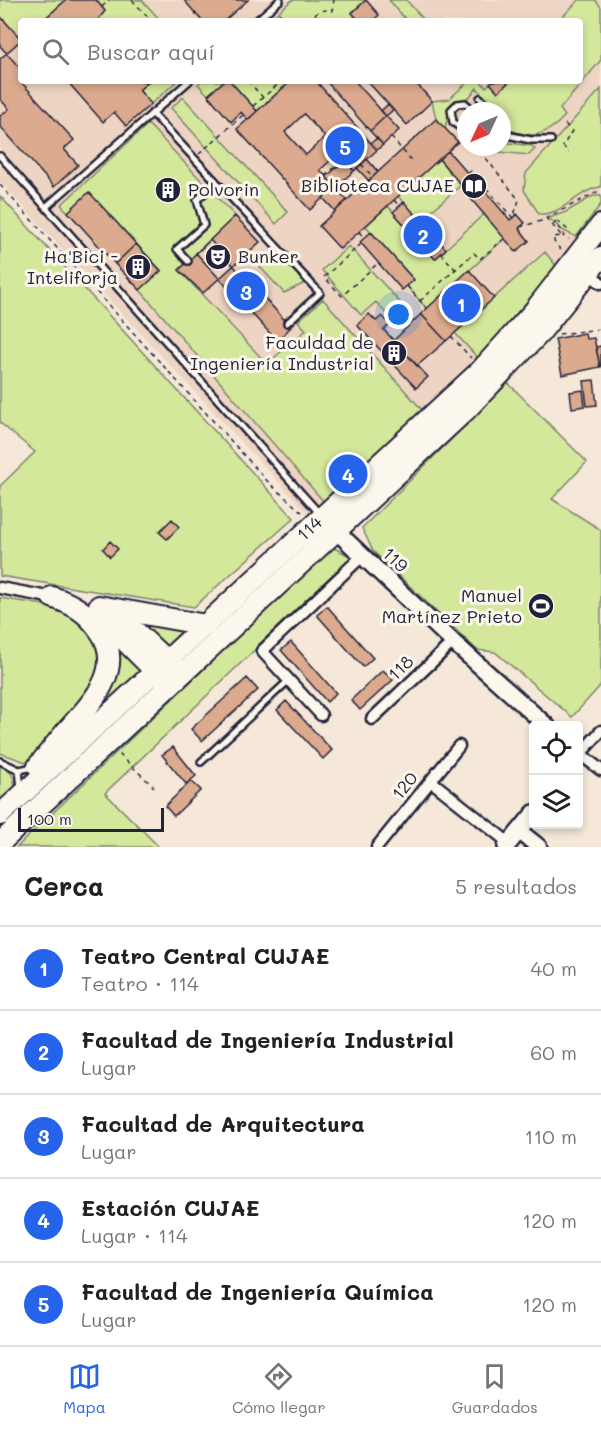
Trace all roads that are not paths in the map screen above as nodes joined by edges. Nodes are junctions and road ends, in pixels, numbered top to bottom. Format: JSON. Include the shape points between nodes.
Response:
{"nodes":[{"id":1,"x":280,"y":0,"type":"edge"},
{"id":2,"x":259,"y":18,"type":"edge"},
{"id":3,"x":186,"y":84,"type":"edge"},
{"id":4,"x":480,"y":98,"type":"dead end"},
{"id":5,"x":484,"y":102,"type":"edge"},
{"id":6,"x":457,"y":104,"type":"edge"},
{"id":7,"x":152,"y":113,"type":"junction"},
{"id":8,"x":457,"y":125,"type":"edge"},
{"id":9,"x":511,"y":136,"type":"edge"},
{"id":10,"x":551,"y":140,"type":"dead end"},
{"id":11,"x":0,"y":156,"type":"edge"},
{"id":12,"x":216,"y":182,"type":"junction"},
{"id":13,"x":46,"y":207,"type":"junction"},
{"id":14,"x":601,"y":225,"type":"edge"},
{"id":15,"x":601,"y":257,"type":"edge"},
{"id":16,"x":188,"y":261,"type":"dead end"},
{"id":17,"x":595,"y":278,"type":"edge"},
{"id":18,"x":288,"y":323,"type":"dead end"},
{"id":19,"x":323,"y":518,"type":"junction"},
{"id":20,"x":337,"y":532,"type":"junction"},
{"id":21,"x":362,"y":556,"type":"junction"},
{"id":22,"x":0,"y":588,"type":"edge"},
{"id":23,"x":52,"y":597,"type":"junction"},
{"id":24,"x":99,"y":606,"type":"junction"},
{"id":25,"x":206,"y":625,"type":"junction"},
{"id":26,"x":453,"y":642,"type":"junction"},
{"id":27,"x":161,"y":666,"type":"junction"},
{"id":28,"x":289,"y":680,"type":"junction"},
{"id":29,"x":175,"y":681,"type":"junction"},
{"id":30,"x":321,"y":715,"type":"dead end"},
{"id":31,"x":372,"y":719,"type":"dead end"},
{"id":32,"x":542,"y":721,"type":"edge"},
{"id":33,"x":601,"y":731,"type":"edge"},
{"id":34,"x":459,"y":746,"type":"dead end"},
{"id":35,"x":583,"y":750,"type":"edge"},
{"id":36,"x":583,"y":757,"type":"edge"},
{"id":37,"x":0,"y":761,"type":"edge"},
{"id":38,"x":201,"y":762,"type":"dead end"},
{"id":39,"x":601,"y":770,"type":"edge"},
{"id":40,"x":26,"y":774,"type":"junction"},
{"id":41,"x":431,"y":780,"type":"junction"},
{"id":42,"x":0,"y":814,"type":"edge"},
{"id":43,"x":529,"y":819,"type":"edge"},
{"id":44,"x":519,"y":831,"type":"junction"},
{"id":45,"x":0,"y":843,"type":"edge"},
{"id":46,"x":507,"y":845,"type":"edge"},
{"id":47,"x":377,"y":847,"type":"edge"},
{"id":48,"x":539,"y":847,"type":"edge"}],
"edges":[{"from":1,"to":2,"type":"lane"},
{"from":3,"to":7,"type":"lane"},
{"from":4,"to":5,"type":"lane"},
{"from":6,"to":8,"type":"lane","via":[[451,110]]},
{"from":7,"to":12,"type":"lane"},
{"from":7,"to":13,"type":"lane"},
{"from":9,"to":10,"type":"lane"},
{"from":11,"to":13,"type":"lane"},
{"from":12,"to":16,"type":"lane","via":[[197,200],[204,225],[177,249]]},
{"from":12,"to":18,"type":"lane","via":[[320,293]]},
{"from":13,"to":19,"type":"lane"},
{"from":14,"to":19,"type":"highway","name":"114","via":[[534,311],[481,370]]},
{"from":15,"to":17,"type":"highway","name":"114"},
{"from":17,"to":20,"type":"highway","name":"114"},
{"from":19,"to":20,"type":"street","name":"119"},
{"from":19,"to":25,"type":"highway","name":"114"},
{"from":20,"to":21,"type":"street","name":"119"},
{"from":20,"to":29,"type":"highway","name":"114"},
{"from":21,"to":26,"type":"street","name":"119"},
{"from":21,"to":28,"type":"street","via":[[262,651]]},
{"from":22,"to":23,"type":"street"},
{"from":23,"to":24,"type":"street"},
{"from":23,"to":40,"type":"highway","via":[[73,604],[91,618],[104,636],[110,657],[108,678],[98,695]]},
{"from":24,"to":25,"type":"highway"},
{"from":24,"to":27,"type":"highway","via":[[136,632]]},
{"from":25,"to":27,"type":"highway","name":"114"},
{"from":26,"to":31,"type":"street","name":"118"},
{"from":26,"to":32,"type":"street","name":"119"},
{"from":27,"to":29,"type":"highway"},
{"from":27,"to":42,"type":"highway","name":"114"},
{"from":28,"to":30,"type":"street"},
{"from":28,"to":38,"type":"lane"},
{"from":29,"to":45,"type":"highway","name":"114"},
{"from":33,"to":35,"type":"street"},
{"from":34,"to":41,"type":"street","name":"120"},
{"from":36,"to":39,"type":"street"},
{"from":37,"to":40,"type":"lane"},
{"from":40,"to":42,"type":"highway"},
{"from":41,"to":46,"type":"street"},
{"from":41,"to":47,"type":"street","name":"120"},
{"from":43,"to":44,"type":"street"},
{"from":44,"to":46,"type":"street"},
{"from":44,"to":48,"type":"street"}]}
